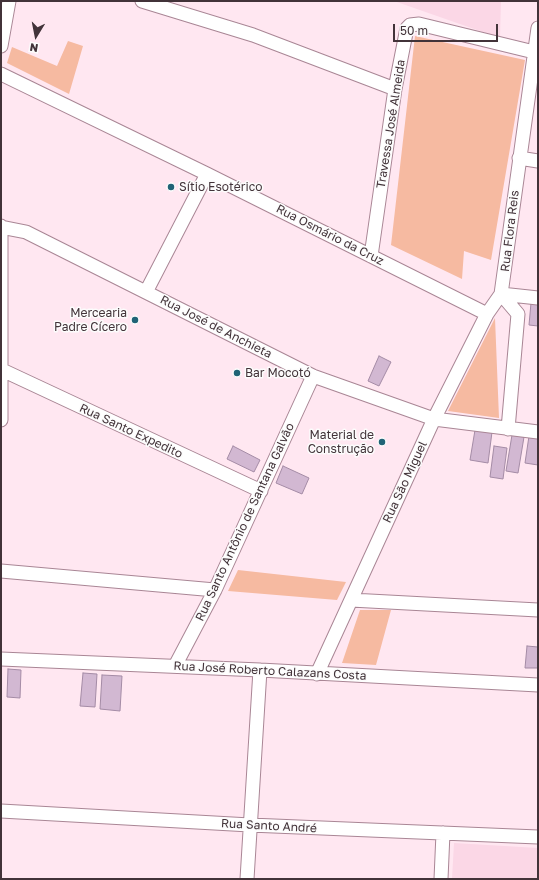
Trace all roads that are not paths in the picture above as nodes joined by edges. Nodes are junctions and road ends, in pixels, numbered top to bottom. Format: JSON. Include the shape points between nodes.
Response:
{"nodes":[{"id":1,"x":9,"y":1,"type":"edge"},
{"id":2,"x":142,"y":1,"type":"edge"},
{"id":3,"x":538,"y":28,"type":"edge"},
{"id":4,"x":1,"y":46,"type":"edge"},
{"id":5,"x":534,"y":52,"type":"junction"},
{"id":6,"x":1,"y":74,"type":"edge"},
{"id":7,"x":395,"y":89,"type":"junction"},
{"id":8,"x":519,"y":158,"type":"junction"},
{"id":9,"x":538,"y":161,"type":"edge"},
{"id":10,"x":207,"y":174,"type":"junction"},
{"id":11,"x":1,"y":227,"type":"edge"},
{"id":12,"x":371,"y":256,"type":"junction"},
{"id":13,"x":146,"y":292,"type":"junction"},
{"id":14,"x":501,"y":294,"type":"junction"},
{"id":15,"x":538,"y":298,"type":"edge"},
{"id":16,"x":487,"y":314,"type":"junction"},
{"id":17,"x":2,"y":370,"type":"edge"},
{"id":18,"x":313,"y":376,"type":"junction"},
{"id":19,"x":434,"y":419,"type":"junction"},
{"id":20,"x":1,"y":420,"type":"edge"},
{"id":21,"x":508,"y":429,"type":"junction"},
{"id":22,"x":538,"y":432,"type":"edge"},
{"id":23,"x":261,"y":491,"type":"junction"},
{"id":24,"x":1,"y":571,"type":"edge"},
{"id":25,"x":215,"y":590,"type":"junction"},
{"id":26,"x":351,"y":600,"type":"junction"},
{"id":27,"x":538,"y":610,"type":"edge"},
{"id":28,"x":1,"y":659,"type":"edge"},
{"id":29,"x":174,"y":666,"type":"junction"},
{"id":30,"x":260,"y":670,"type":"junction"},
{"id":31,"x":317,"y":674,"type":"junction"},
{"id":32,"x":538,"y":686,"type":"edge"},
{"id":33,"x":1,"y":811,"type":"edge"},
{"id":34,"x":250,"y":825,"type":"junction"},
{"id":35,"x":443,"y":834,"type":"junction"},
{"id":36,"x":538,"y":838,"type":"edge"},
{"id":37,"x":247,"y":879,"type":"edge"},
{"id":38,"x":441,"y":879,"type":"edge"}],
"edges":[{"from":1,"to":4,"type":"street"},
{"from":2,"to":7,"type":"street","via":[[253,35]]},
{"from":3,"to":5,"type":"street","name":"Rua Flora Reis"},
{"from":5,"to":7,"type":"street","name":"Travessa José Almeida","via":[[419,24],[410,25],[406,31]]},
{"from":5,"to":8,"type":"street","name":"Rua Flora Reis"},
{"from":6,"to":10,"type":"street","name":"Rua Osmário da Cruz"},
{"from":7,"to":12,"type":"street","name":"Travessa José Almeida"},
{"from":8,"to":9,"type":"street"},
{"from":8,"to":14,"type":"street","name":"Rua Flora Reis"},
{"from":10,"to":12,"type":"street","name":"Rua Osmário da Cruz"},
{"from":10,"to":13,"type":"street"},
{"from":11,"to":13,"type":"street","name":"Rua José de Anchieta","via":[[26,232]]},
{"from":11,"to":17,"type":"street"},
{"from":12,"to":16,"type":"street","name":"Rua Osmário da Cruz"},
{"from":13,"to":18,"type":"street","name":"Rua José de Anchieta"},
{"from":14,"to":15,"type":"street"},
{"from":14,"to":16,"type":"street","name":"Rua São Miguel"},
{"from":14,"to":21,"type":"street","via":[[518,314]]},
{"from":16,"to":19,"type":"street","name":"Rua São Miguel"},
{"from":17,"to":20,"type":"street"},
{"from":17,"to":23,"type":"street","name":"Rua Santo Expedito"},
{"from":18,"to":19,"type":"street","name":"Rua José de Anchieta"},
{"from":18,"to":23,"type":"street","name":"Rua Santo Antônio de Santana Galvão"},
{"from":19,"to":21,"type":"street","name":"Rua José de Anchieta"},
{"from":19,"to":26,"type":"street","name":"Rua São Miguel"},
{"from":21,"to":22,"type":"street","name":"Rua José de Anchieta"},
{"from":23,"to":25,"type":"street","name":"Rua Santo Antônio de Santana Galvão"},
{"from":24,"to":25,"type":"street"},
{"from":25,"to":29,"type":"street","name":"Rua Santo Antônio de Santana Galvão"},
{"from":26,"to":27,"type":"street"},
{"from":26,"to":31,"type":"street","name":"Rua São Miguel"},
{"from":28,"to":29,"type":"street","name":"Rua José Roberto Calazans Costa"},
{"from":29,"to":30,"type":"street","name":"Rua José Roberto Calazans Costa"},
{"from":30,"to":31,"type":"street","name":"Rua José Roberto Calazans Costa"},
{"from":30,"to":34,"type":"street"},
{"from":31,"to":32,"type":"street","name":"Rua José Roberto Calazans Costa"},
{"from":33,"to":34,"type":"street","name":"Rua Santo André"},
{"from":34,"to":35,"type":"street","name":"Rua Santo André"},
{"from":34,"to":37,"type":"street"},
{"from":35,"to":36,"type":"street","name":"Rua Santo André"},
{"from":35,"to":38,"type":"street"}]}
